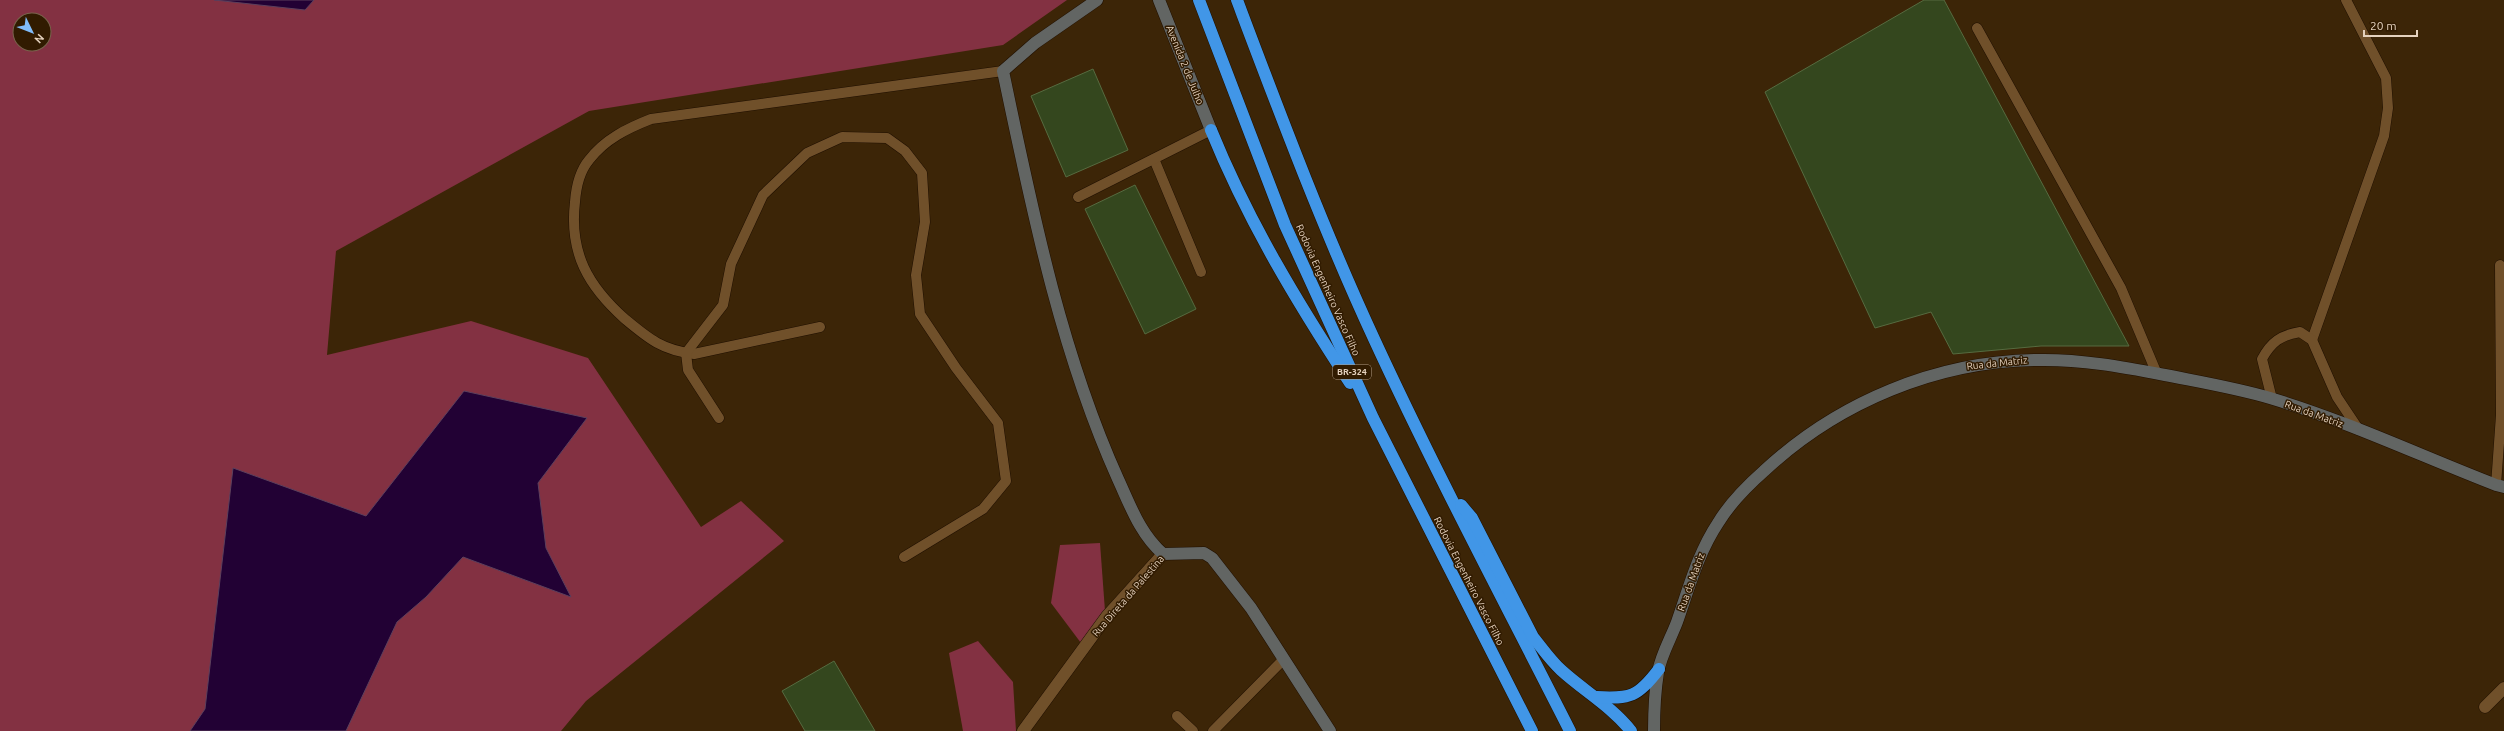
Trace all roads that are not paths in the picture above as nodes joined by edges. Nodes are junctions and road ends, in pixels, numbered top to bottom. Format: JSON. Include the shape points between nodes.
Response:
{"nodes":[{"id":1,"x":1097,"y":0,"type":"edge"},
{"id":2,"x":1159,"y":0,"type":"edge"},
{"id":3,"x":1199,"y":0,"type":"edge"},
{"id":4,"x":1237,"y":0,"type":"edge"},
{"id":5,"x":2346,"y":0,"type":"edge"},
{"id":6,"x":1977,"y":28,"type":"dead end"},
{"id":7,"x":1003,"y":71,"type":"junction"},
{"id":8,"x":1211,"y":130,"type":"junction"},
{"id":9,"x":1154,"y":159,"type":"junction"},
{"id":10,"x":1078,"y":197,"type":"dead end"},
{"id":11,"x":2500,"y":265,"type":"dead end"},
{"id":12,"x":1201,"y":272,"type":"dead end"},
{"id":13,"x":820,"y":327,"type":"dead end"},
{"id":14,"x":2312,"y":340,"type":"junction"},
{"id":15,"x":686,"y":353,"type":"junction"},
{"id":16,"x":2158,"y":374,"type":"junction"},
{"id":17,"x":2272,"y":399,"type":"junction"},
{"id":18,"x":719,"y":418,"type":"dead end"},
{"id":19,"x":1372,"y":418,"type":"junction"},
{"id":20,"x":2359,"y":430,"type":"junction"},
{"id":21,"x":2500,"y":486,"type":"edge"},
{"id":22,"x":1446,"y":488,"type":"junction"},
{"id":23,"x":1163,"y":554,"type":"junction"},
{"id":24,"x":904,"y":557,"type":"dead end"},
{"id":25,"x":1284,"y":659,"type":"junction"},
{"id":26,"x":1659,"y":669,"type":"junction"},
{"id":27,"x":2504,"y":688,"type":"edge"},
{"id":28,"x":1596,"y":697,"type":"junction"},
{"id":29,"x":2485,"y":707,"type":"dead end"},
{"id":30,"x":1177,"y":716,"type":"dead end"},
{"id":31,"x":1567,"y":727,"type":"edge"},
{"id":32,"x":1023,"y":731,"type":"edge"},
{"id":33,"x":1193,"y":731,"type":"edge"},
{"id":34,"x":1213,"y":731,"type":"edge"},
{"id":35,"x":1330,"y":731,"type":"edge"},
{"id":36,"x":1532,"y":731,"type":"edge"},
{"id":37,"x":1575,"y":731,"type":"edge"},
{"id":38,"x":1631,"y":731,"type":"edge"},
{"id":39,"x":1654,"y":731,"type":"edge"}],
"edges":[{"from":1,"to":7,"type":"main road","via":[[1035,43]]},
{"from":2,"to":8,"type":"main road","name":"Avenida 2 de Julho"},
{"from":3,"to":19,"type":"highway","name":"Rodovia Engenheiro Vasco Filho","number":"BR-324","via":[[1285,225]]},
{"from":4,"to":22,"type":"highway","number":"BR-324","via":[[1293,147],[1371,331]]},
{"from":5,"to":14,"type":"lane","via":[[2386,78],[2388,108],[2384,136]]},
{"from":6,"to":16,"type":"lane","via":[[2121,288]]},
{"from":7,"to":15,"type":"lane","via":[[651,119],[627,128],[604,144],[588,160],[577,184],[573,219],[580,262],[591,283],[615,310],[644,335],[659,346]]},
{"from":7,"to":23,"type":"main road","via":[[1030,197],[1072,361],[1104,448],[1139,524]]},
{"from":8,"to":9,"type":"lane"},
{"from":8,"to":19,"type":"highway","via":[[1244,205],[1269,252],[1295,298]]},
{"from":9,"to":10,"type":"lane"},
{"from":9,"to":12,"type":"lane"},
{"from":11,"to":21,"type":"lane"},
{"from":13,"to":15,"type":"lane","via":[[694,354]]},
{"from":14,"to":17,"type":"lane","via":[[2300,332],[2285,334],[2266,351],[2262,359]]},
{"from":14,"to":20,"type":"lane","via":[[2338,397]]},
{"from":15,"to":18,"type":"lane","via":[[688,370]]},
{"from":15,"to":24,"type":"lane","via":[[723,305],[731,264],[763,195],[807,153],[842,136],[887,138],[905,151],[922,173],[924,222],[916,275],[920,314],[956,368],[998,423],[1006,481],[983,509]]},
{"from":16,"to":17,"type":"main road","name":"Rua da Matriz"},
{"from":16,"to":26,"type":"main road","name":"Rua da Matriz","via":[[2111,366],[2039,360],[1969,365],[1889,390],[1846,412],[1774,461],[1745,489],[1718,522],[1699,556]]},
{"from":17,"to":20,"type":"main road","name":"Rua da Matriz"},
{"from":19,"to":36,"type":"highway","name":"Rodovia Engenheiro Vasco Filho","number":"BR-324"},
{"from":20,"to":21,"type":"main road","name":"Rua da Matriz"},
{"from":22,"to":28,"type":"highway","via":[[1472,518],[1533,637],[1560,669]]},
{"from":22,"to":31,"type":"highway","number":"BR-324"},
{"from":23,"to":25,"type":"main road","name":"Rua Direta da Palestina","via":[[1204,553],[1212,558],[1251,608]]},
{"from":23,"to":32,"type":"street","name":"Rua Direta da Palestina","via":[[1107,616]]},
{"from":25,"to":34,"type":"lane"},
{"from":25,"to":35,"type":"main road","name":"Rua Direta da Palestina"},
{"from":26,"to":28,"type":"highway","via":[[1642,689],[1632,695],[1621,699]]},
{"from":26,"to":39,"type":"main road","name":"Rua da Matriz"},
{"from":27,"to":29,"type":"street"},
{"from":28,"to":38,"type":"highway"},
{"from":30,"to":33,"type":"lane"},
{"from":31,"to":37,"type":"lane"}]}
